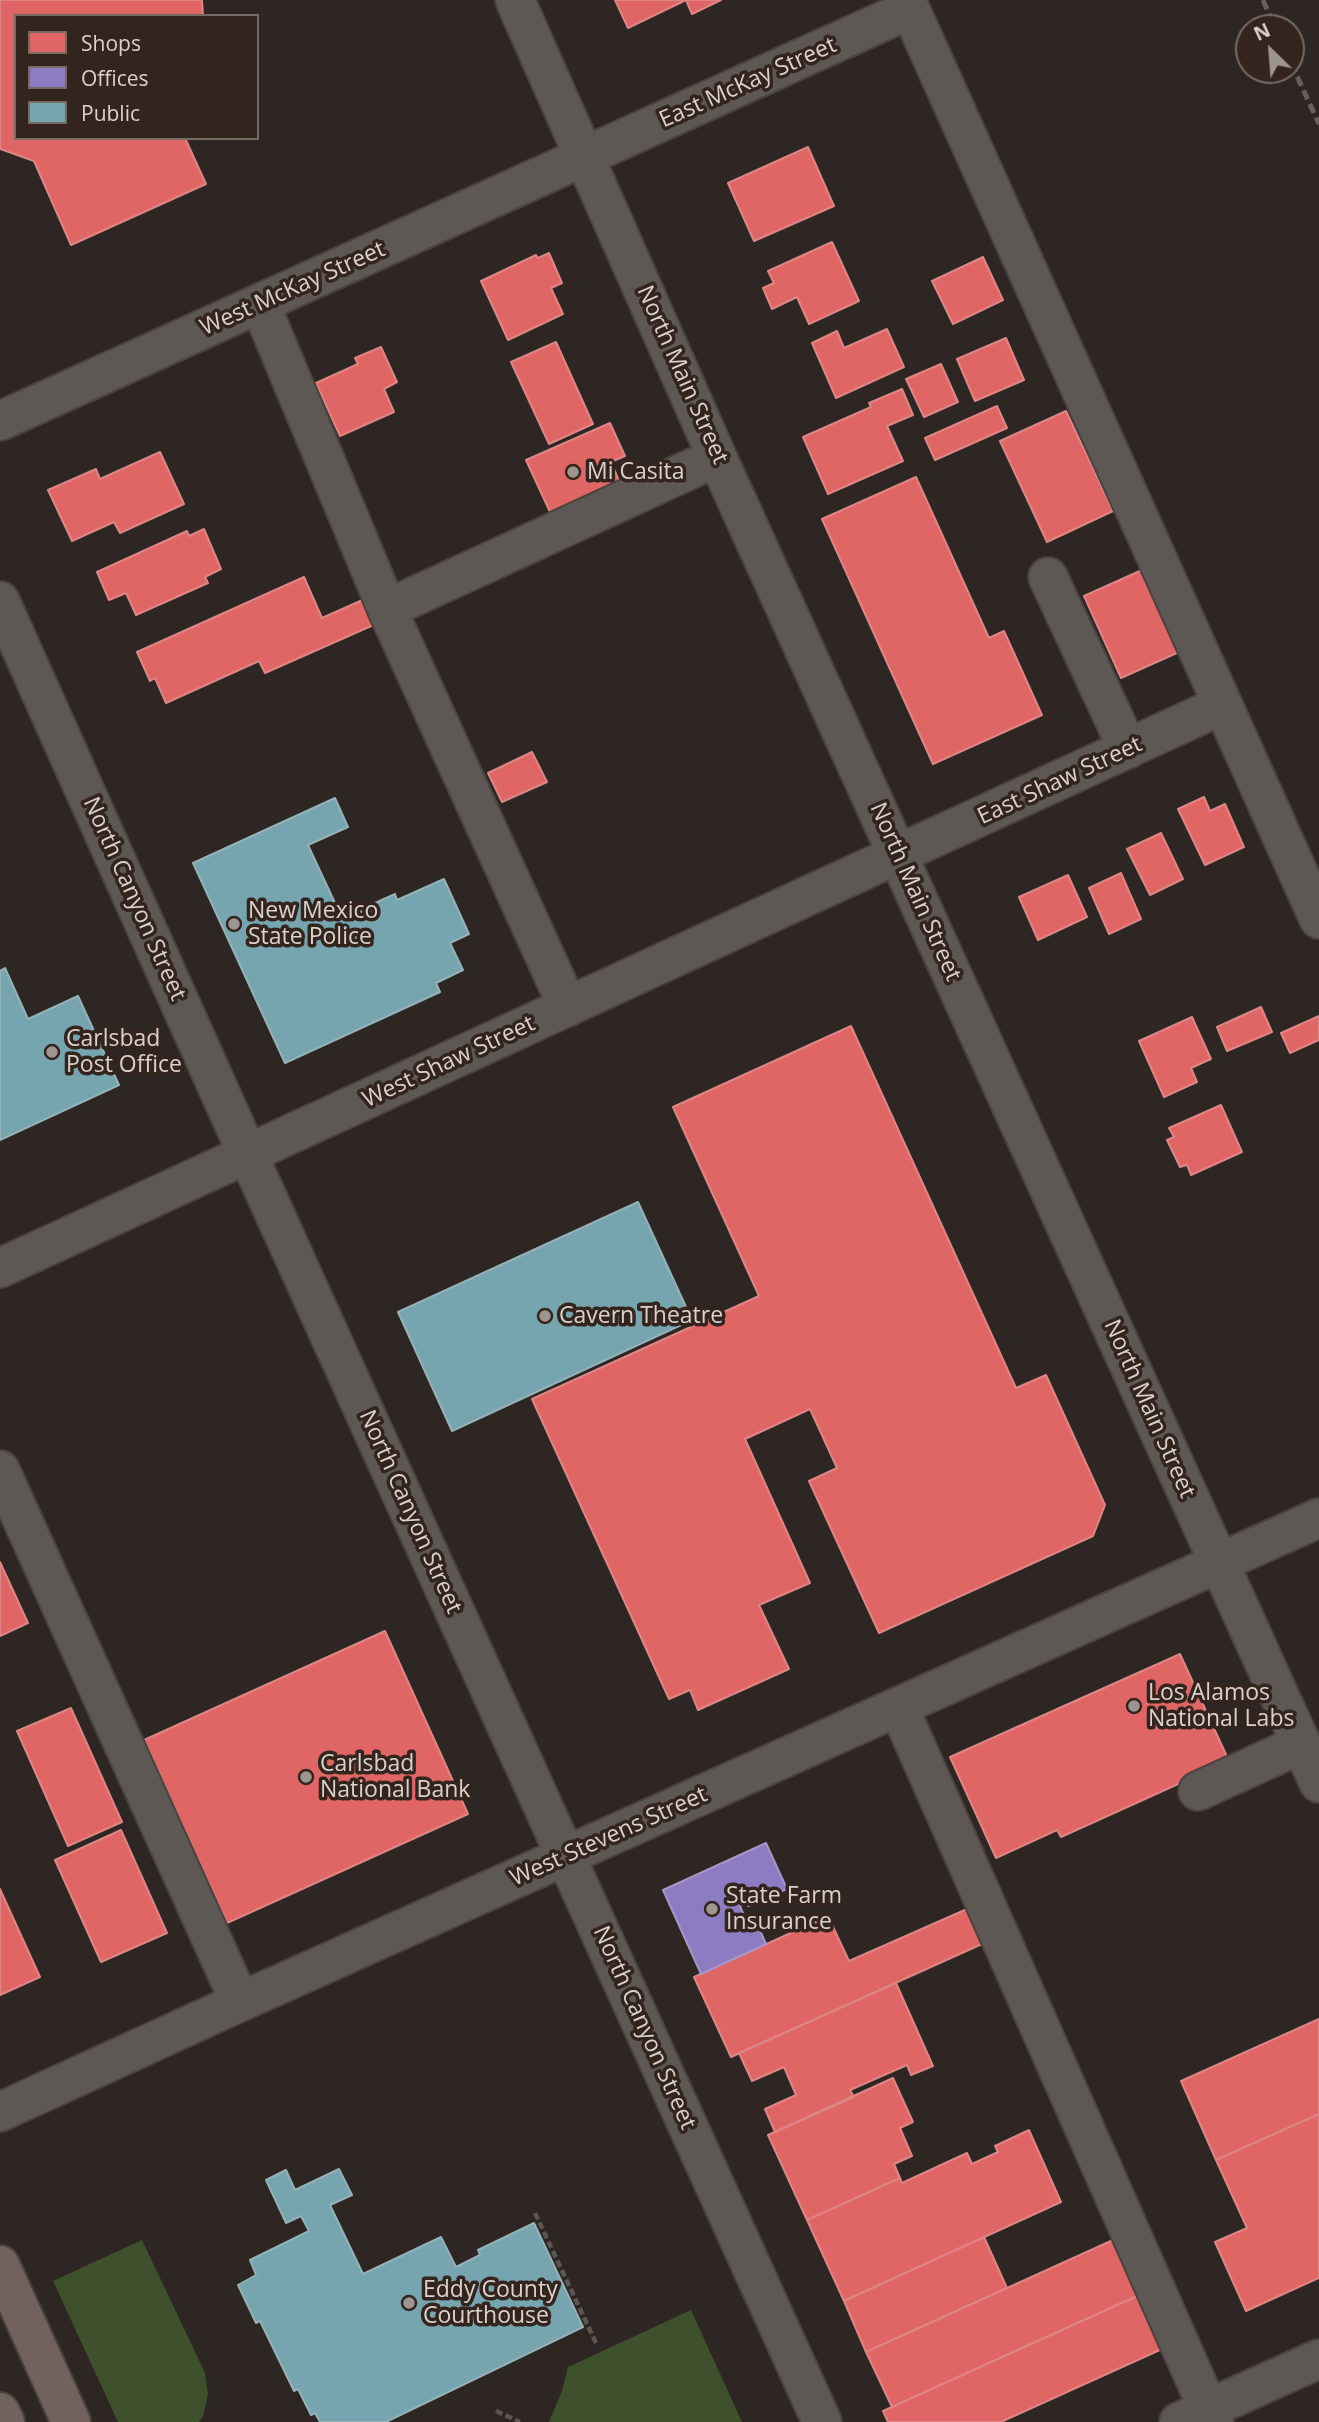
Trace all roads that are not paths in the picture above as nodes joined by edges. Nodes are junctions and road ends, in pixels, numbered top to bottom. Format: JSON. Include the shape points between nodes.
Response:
{"nodes":[{"id":1,"x":514,"y":0,"type":"edge"},
{"id":2,"x":908,"y":5,"type":"edge"},
{"id":3,"x":586,"y":157,"type":"junction"},
{"id":4,"x":260,"y":304,"type":"junction"},
{"id":5,"x":0,"y":421,"type":"edge"},
{"id":6,"x":717,"y":457,"type":"junction"},
{"id":7,"x":1048,"y":577,"type":"dead end"},
{"id":8,"x":0,"y":601,"type":"edge"},
{"id":9,"x":387,"y":609,"type":"junction"},
{"id":10,"x":1222,"y":705,"type":"junction"},
{"id":11,"x":1128,"y":749,"type":"junction"},
{"id":12,"x":898,"y":856,"type":"junction"},
{"id":13,"x":1319,"y":919,"type":"edge"},
{"id":14,"x":568,"y":1007,"type":"junction"},
{"id":15,"x":248,"y":1155,"type":"junction"},
{"id":16,"x":0,"y":1268,"type":"edge"},
{"id":17,"x":0,"y":1470,"type":"edge"},
{"id":18,"x":1319,"y":1518,"type":"edge"},
{"id":19,"x":1219,"y":1563,"type":"junction"},
{"id":20,"x":899,"y":1708,"type":"junction"},
{"id":21,"x":1301,"y":1744,"type":"junction"},
{"id":22,"x":1319,"y":1783,"type":"edge"},
{"id":23,"x":1198,"y":1791,"type":"dead end"},
{"id":24,"x":566,"y":1856,"type":"junction"},
{"id":25,"x":240,"y":2002,"type":"junction"},
{"id":26,"x":0,"y":2112,"type":"edge"},
{"id":27,"x":0,"y":2265,"type":"edge"},
{"id":28,"x":1319,"y":2359,"type":"edge"},
{"id":29,"x":0,"y":2412,"type":"edge"},
{"id":30,"x":1200,"y":2418,"type":"edge"},
{"id":31,"x":5,"y":2422,"type":"edge"},
{"id":32,"x":71,"y":2422,"type":"edge"},
{"id":33,"x":822,"y":2422,"type":"edge"}],
"edges":[{"from":1,"to":3,"type":"street","name":"North Main Street"},
{"from":2,"to":3,"type":"street","name":"East McKay Street"},
{"from":2,"to":10,"type":"street"},
{"from":3,"to":4,"type":"street","name":"West McKay Street"},
{"from":3,"to":6,"type":"street","name":"North Main Street"},
{"from":4,"to":5,"type":"street","name":"West McKay Street"},
{"from":4,"to":9,"type":"street"},
{"from":6,"to":9,"type":"street"},
{"from":6,"to":12,"type":"street","name":"North Main Street"},
{"from":7,"to":11,"type":"street"},
{"from":8,"to":15,"type":"street","name":"North Canyon Street"},
{"from":9,"to":14,"type":"street"},
{"from":10,"to":11,"type":"street","name":"East Shaw Street"},
{"from":10,"to":13,"type":"street"},
{"from":11,"to":12,"type":"street","name":"East Shaw Street"},
{"from":12,"to":14,"type":"street","name":"West Shaw Street"},
{"from":12,"to":19,"type":"street","name":"North Main Street"},
{"from":14,"to":15,"type":"street","name":"West Shaw Street"},
{"from":15,"to":16,"type":"street","name":"West Shaw Street"},
{"from":15,"to":24,"type":"street","name":"North Canyon Street"},
{"from":17,"to":25,"type":"street"},
{"from":18,"to":19,"type":"street","name":"West Stevens Street"},
{"from":19,"to":20,"type":"street","name":"West Stevens Street"},
{"from":19,"to":21,"type":"street","name":"North Main Street"},
{"from":20,"to":24,"type":"street","name":"West Stevens Street"},
{"from":20,"to":30,"type":"street"},
{"from":21,"to":22,"type":"street","name":"North Main Street"},
{"from":21,"to":23,"type":"street"},
{"from":24,"to":25,"type":"street","name":"West Stevens Street"},
{"from":24,"to":33,"type":"street","name":"North Canyon Street"},
{"from":25,"to":26,"type":"street","name":"West Stevens Street"},
{"from":27,"to":32,"type":"highway"},
{"from":28,"to":30,"type":"street"},
{"from":29,"to":31,"type":"highway"}]}
